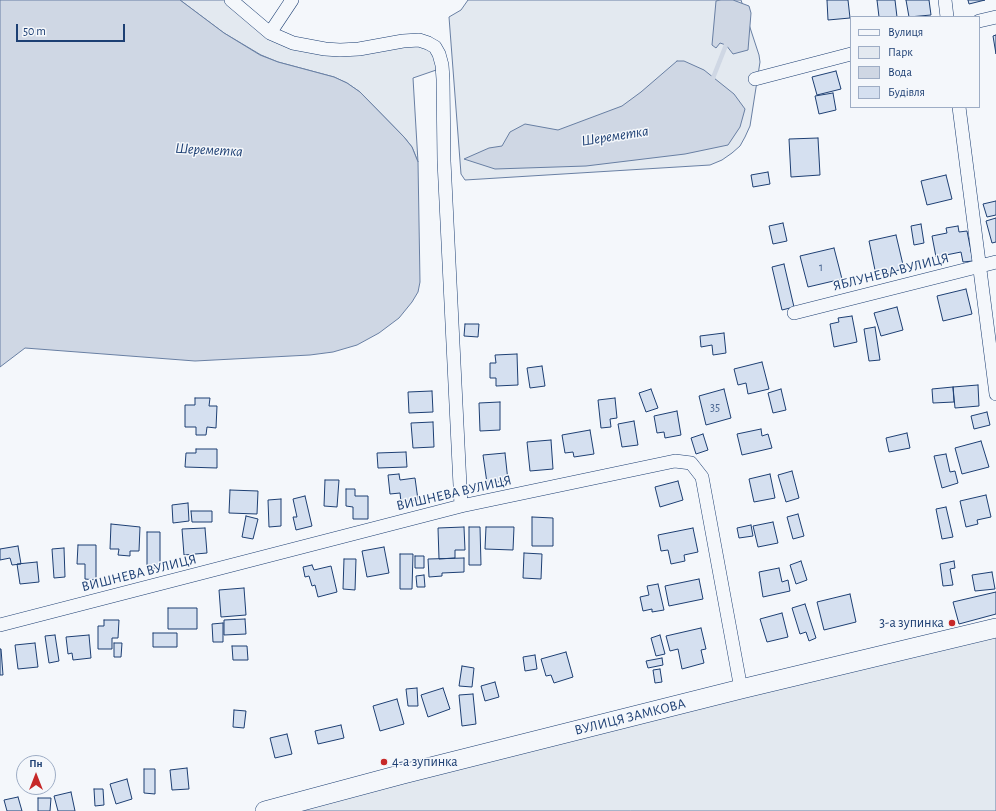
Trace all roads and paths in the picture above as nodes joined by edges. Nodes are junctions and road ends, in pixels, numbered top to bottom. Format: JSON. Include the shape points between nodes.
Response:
{"nodes":[{"id":1,"x":231,"y":0,"type":"edge"},
{"id":2,"x":292,"y":0,"type":"edge"},
{"id":3,"x":945,"y":0,"type":"edge"},
{"id":4,"x":947,"y":16,"type":"edge"},
{"id":5,"x":996,"y":17,"type":"edge"},
{"id":6,"x":980,"y":21,"type":"edge"},
{"id":7,"x":270,"y":33,"type":"junction"},
{"id":8,"x":850,"y":54,"type":"edge"},
{"id":9,"x":755,"y":79,"type":"dead end"},
{"id":10,"x":959,"y":108,"type":"edge"},
{"id":11,"x":996,"y":262,"type":"edge"},
{"id":12,"x":980,"y":266,"type":"junction"},
{"id":13,"x":794,"y":313,"type":"dead end"},
{"id":14,"x":996,"y":394,"type":"edge"},
{"id":15,"x":461,"y":506,"type":"junction"},
{"id":16,"x":0,"y":625,"type":"edge"},
{"id":17,"x":996,"y":628,"type":"edge"},
{"id":18,"x":741,"y":688,"type":"junction"},
{"id":19,"x":265,"y":811,"type":"edge"}],
"edges":[{"from":1,"to":7,"type":"street"},
{"from":2,"to":7,"type":"street"},
{"from":3,"to":4,"type":"street"},
{"from":5,"to":6,"type":"street"},
{"from":7,"to":15,"type":"street","via":[[293,44],[332,50],[359,49],[419,40],[435,47],[439,54],[443,79],[444,161]]},
{"from":8,"to":9,"type":"street"},
{"from":10,"to":12,"type":"street"},
{"from":11,"to":12,"type":"street","name":"ЯБЛУНЕВА ВУЛИЦЯ"},
{"from":12,"to":13,"type":"street","name":"ЯБЛУНЕВА ВУЛИЦЯ"},
{"from":12,"to":14,"type":"street"},
{"from":15,"to":16,"type":"street","name":"ВИШНЕВА ВУЛИЦЯ"},
{"from":15,"to":18,"type":"street","name":"ВИШНЕВА ВУЛИЦЯ","via":[[675,461],[691,463],[702,477]]},
{"from":17,"to":18,"type":"street","name":"ВУЛИЦЯ ЗАМКОВА"},
{"from":18,"to":19,"type":"street","name":"ВУЛИЦЯ ЗАМКОВА"}]}
